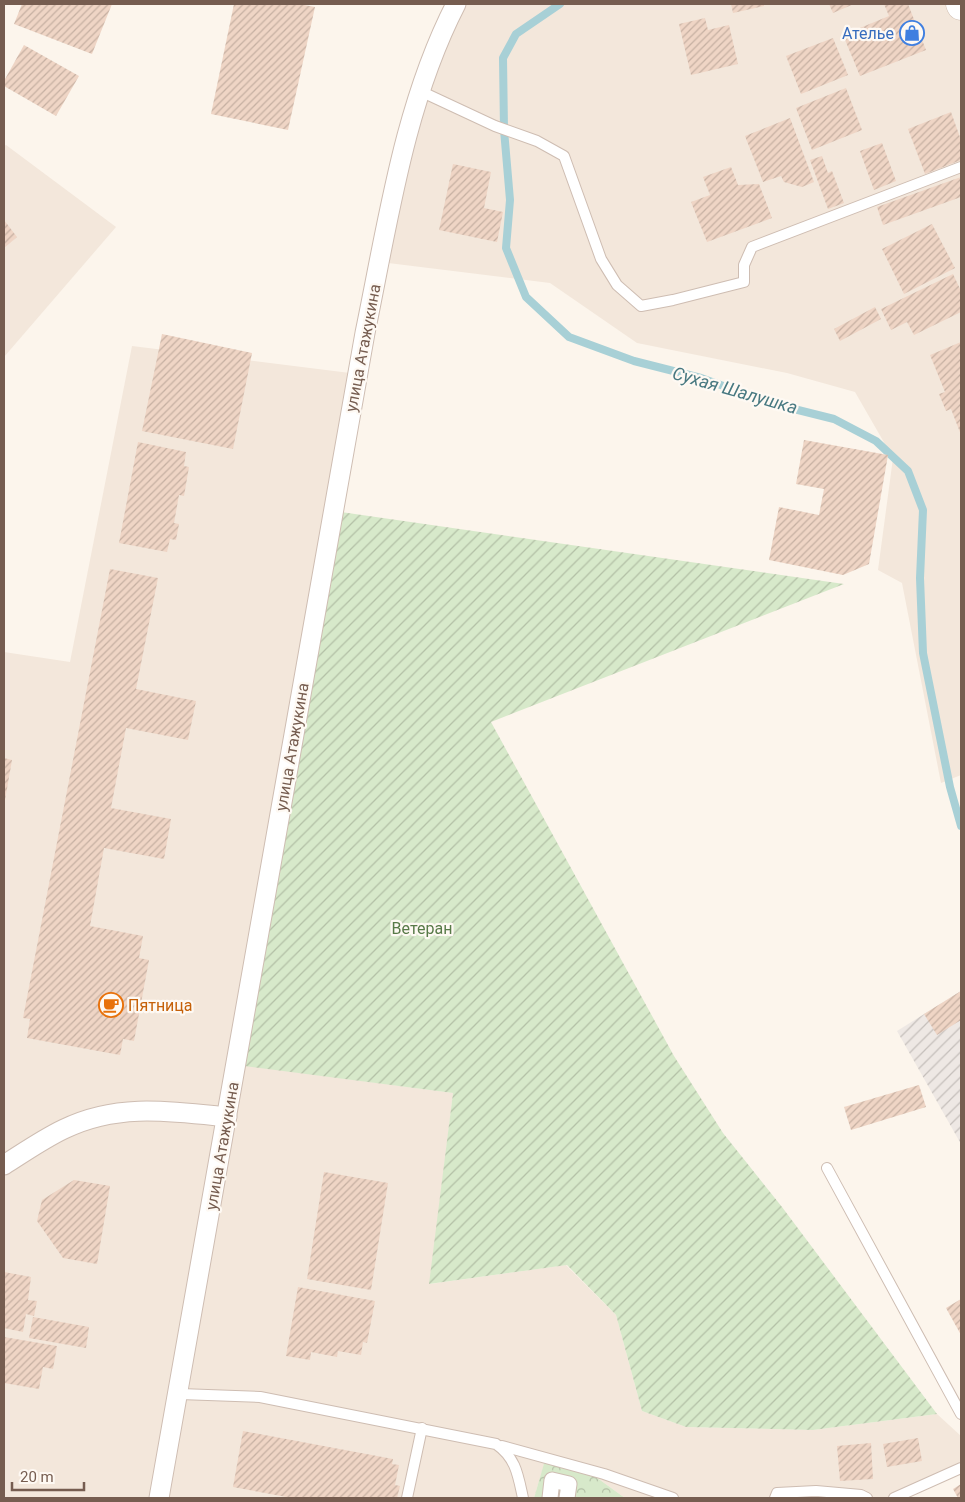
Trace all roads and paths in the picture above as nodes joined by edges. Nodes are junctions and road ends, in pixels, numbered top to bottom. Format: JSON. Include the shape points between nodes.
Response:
{"nodes":[{"id":1,"x":456,"y":4,"type":"edge"},
{"id":2,"x":420,"y":91,"type":"junction"},
{"id":3,"x":961,"y":167,"type":"edge"},
{"id":4,"x":227,"y":1117,"type":"junction"},
{"id":5,"x":4,"y":1165,"type":"edge"},
{"id":6,"x":827,"y":1168,"type":"dead end"},
{"id":7,"x":180,"y":1394,"type":"junction"},
{"id":8,"x":961,"y":1414,"type":"edge"},
{"id":9,"x":422,"y":1428,"type":"junction"},
{"id":10,"x":496,"y":1444,"type":"junction"},
{"id":11,"x":961,"y":1468,"type":"edge"},
{"id":12,"x":160,"y":1498,"type":"edge"},
{"id":13,"x":407,"y":1498,"type":"edge"},
{"id":14,"x":523,"y":1498,"type":"edge"},
{"id":15,"x":550,"y":1498,"type":"edge"},
{"id":16,"x":567,"y":1498,"type":"edge"},
{"id":17,"x":673,"y":1498,"type":"edge"},
{"id":18,"x":775,"y":1498,"type":"edge"},
{"id":19,"x":867,"y":1498,"type":"edge"},
{"id":20,"x":894,"y":1498,"type":"edge"}],
"edges":[{"from":1,"to":2,"type":"street","name":"улица Атажукина"},
{"from":2,"to":3,"type":"lane","via":[[495,126],[537,141],[564,156],[601,259],[617,285],[641,306],[744,282],[744,265],[752,247]]},
{"from":2,"to":4,"type":"street","name":"улица Атажукина","via":[[398,174],[365,333]]},
{"from":4,"to":5,"type":"street","via":[[157,1109],[113,1113],[64,1129]]},
{"from":4,"to":7,"type":"street","name":"улица Атажукина"},
{"from":6,"to":8,"type":"lane"},
{"from":7,"to":9,"type":"lane","via":[[260,1397]]},
{"from":7,"to":12,"type":"street","name":"улица Атажукина"},
{"from":9,"to":10,"type":"lane"},
{"from":9,"to":13,"type":"lane"},
{"from":10,"to":14,"type":"lane","via":[[516,1465]]},
{"from":10,"to":17,"type":"lane","via":[[604,1474]]},
{"from":11,"to":20,"type":"lane"},
{"from":15,"to":16,"type":"street","via":[[552,1480],[569,1484]]},
{"from":18,"to":19,"type":"lane","via":[[777,1493],[816,1491]]}]}
